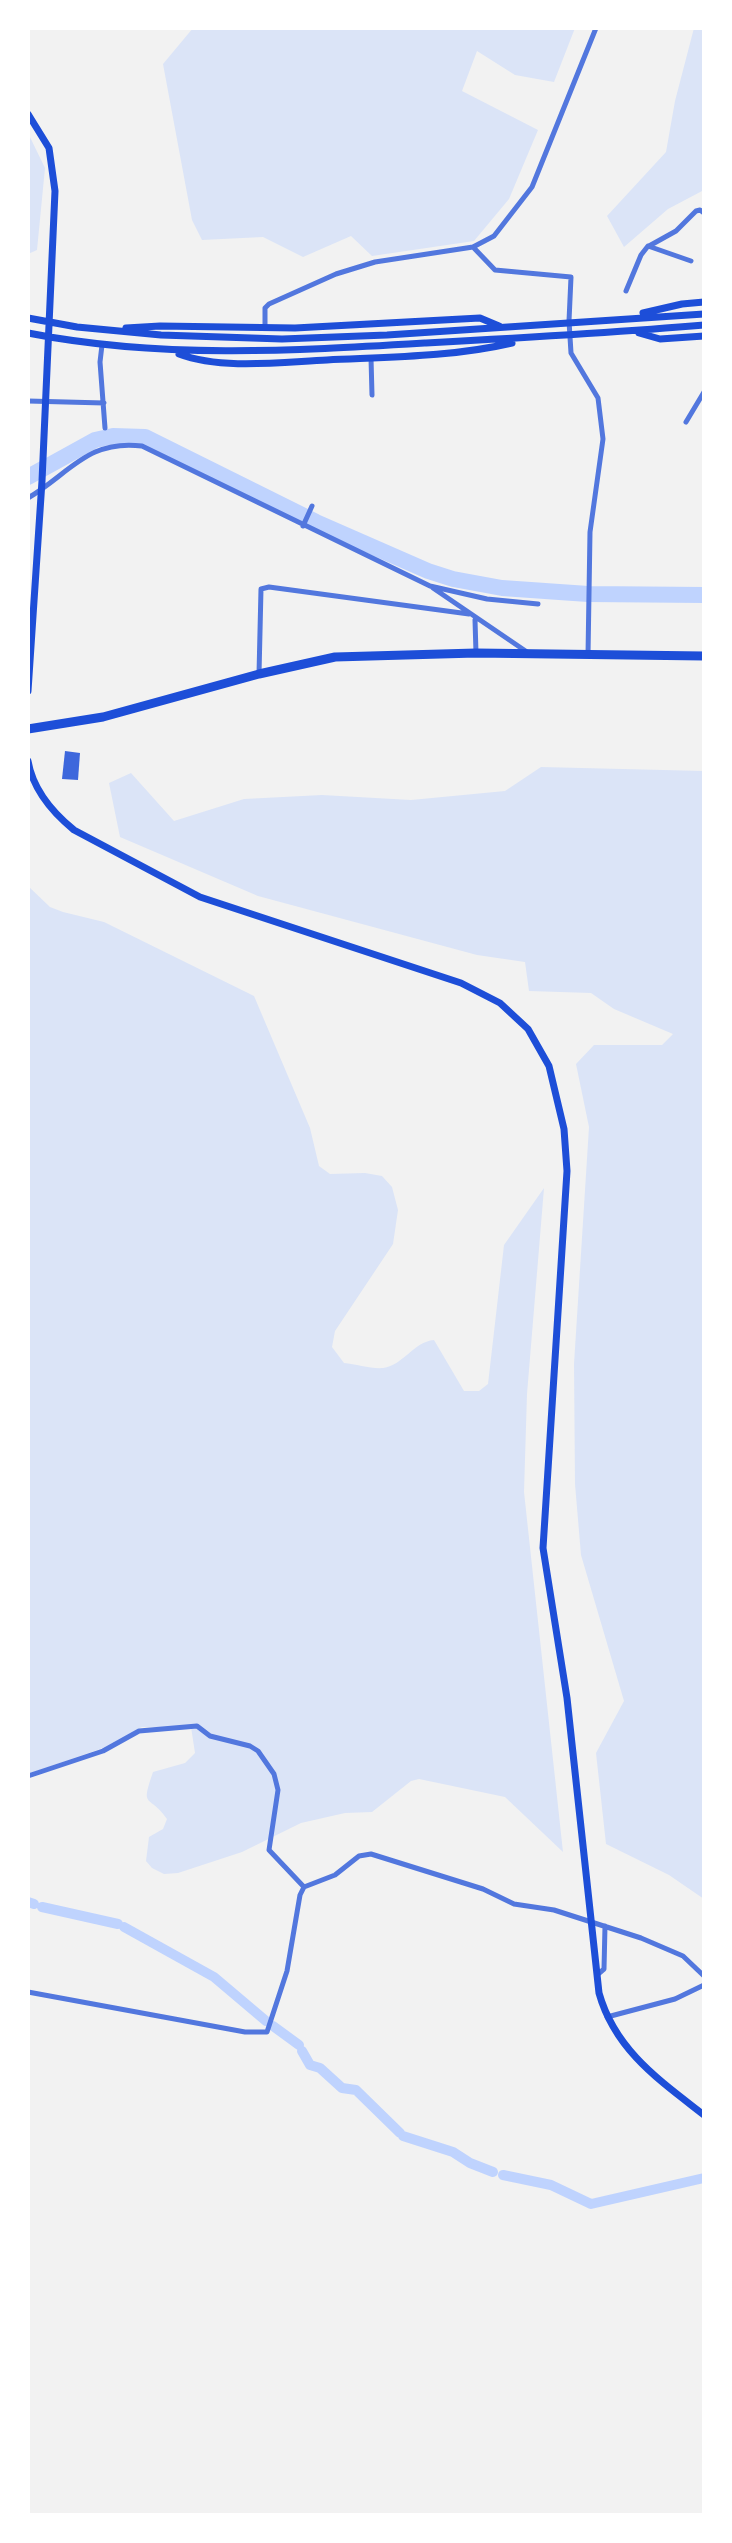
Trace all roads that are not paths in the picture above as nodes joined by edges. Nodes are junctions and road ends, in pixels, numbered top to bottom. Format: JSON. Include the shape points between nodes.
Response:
{"nodes":[{"id":1,"x":596,"y":28,"type":"edge"},
{"id":2,"x":28,"y":114,"type":"edge"},
{"id":3,"x":704,"y":213,"type":"edge"},
{"id":4,"x":648,"y":246,"type":"junction"},
{"id":5,"x":473,"y":247,"type":"junction"},
{"id":6,"x":691,"y":261,"type":"dead end"},
{"id":7,"x":626,"y":291,"type":"dead end"},
{"id":8,"x":704,"y":302,"type":"edge"},
{"id":9,"x":704,"y":314,"type":"edge"},
{"id":10,"x":28,"y":318,"type":"edge"},
{"id":11,"x":621,"y":318,"type":"junction"},
{"id":12,"x":48,"y":321,"type":"junction"},
{"id":13,"x":569,"y":321,"type":"junction"},
{"id":14,"x":704,"y":325,"type":"edge"},
{"id":15,"x":499,"y":326,"type":"junction"},
{"id":16,"x":265,"y":328,"type":"junction"},
{"id":17,"x":108,"y":329,"type":"junction"},
{"id":18,"x":636,"y":331,"type":"junction"},
{"id":19,"x":28,"y":333,"type":"edge"},
{"id":20,"x":570,"y":336,"type":"junction"},
{"id":21,"x":704,"y":336,"type":"edge"},
{"id":22,"x":48,"y":337,"type":"junction"},
{"id":23,"x":530,"y":339,"type":"junction"},
{"id":24,"x":102,"y":345,"type":"junction"},
{"id":25,"x":173,"y":351,"type":"junction"},
{"id":26,"x":371,"y":358,"type":"junction"},
{"id":27,"x":704,"y":392,"type":"edge"},
{"id":28,"x":372,"y":395,"type":"dead end"},
{"id":29,"x":28,"y":401,"type":"edge"},
{"id":30,"x":45,"y":401,"type":"junction"},
{"id":31,"x":104,"y":403,"type":"junction"},
{"id":32,"x":686,"y":422,"type":"dead end"},
{"id":33,"x":105,"y":428,"type":"dead end"},
{"id":34,"x":42,"y":485,"type":"junction"},
{"id":35,"x":28,"y":498,"type":"edge"},
{"id":36,"x":311,"y":508,"type":"dead end"},
{"id":37,"x":304,"y":524,"type":"junction"},
{"id":38,"x":430,"y":586,"type":"junction"},
{"id":39,"x":538,"y":604,"type":"dead end"},
{"id":40,"x":469,"y":614,"type":"junction"},
{"id":41,"x":475,"y":619,"type":"junction"},
{"id":42,"x":476,"y":653,"type":"junction"},
{"id":43,"x":531,"y":655,"type":"junction"},
{"id":44,"x":588,"y":655,"type":"junction"},
{"id":45,"x":704,"y":656,"type":"edge"},
{"id":46,"x":259,"y":674,"type":"junction"},
{"id":47,"x":28,"y":691,"type":"edge"},
{"id":48,"x":28,"y":729,"type":"edge"},
{"id":49,"x":28,"y":761,"type":"edge"},
{"id":50,"x":29,"y":1777,"type":"edge"},
{"id":51,"x":304,"y":1887,"type":"junction"},
{"id":52,"x":605,"y":1926,"type":"junction"},
{"id":53,"x":597,"y":1975,"type":"junction"},
{"id":54,"x":704,"y":1976,"type":"edge"},
{"id":55,"x":704,"y":1985,"type":"edge"},
{"id":56,"x":28,"y":1992,"type":"edge"},
{"id":57,"x":607,"y":2017,"type":"junction"},
{"id":58,"x":704,"y":2115,"type":"edge"}],
"edges":[{"from":1,"to":5,"type":"street","via":[[532,187],[494,236]]},
{"from":2,"to":12,"type":"main road","via":[[49,148],[55,175]]},
{"from":3,"to":4,"type":"street","via":[[696,211],[676,231]]},
{"from":4,"to":6,"type":"street"},
{"from":4,"to":7,"type":"street"},
{"from":5,"to":13,"type":"street","via":[[495,270],[571,277]]},
{"from":5,"to":16,"type":"street","via":[[396,257],[336,274],[269,304]]},
{"from":8,"to":11,"type":"main road"},
{"from":9,"to":11,"type":"main road"},
{"from":10,"to":12,"type":"main road"},
{"from":11,"to":13,"type":"main road"},
{"from":12,"to":17,"type":"main road"},
{"from":12,"to":22,"type":"main road"},
{"from":13,"to":15,"type":"main road"},
{"from":13,"to":20,"type":"street"},
{"from":14,"to":18,"type":"main road"},
{"from":15,"to":16,"type":"main road","via":[[480,318]]},
{"from":15,"to":17,"type":"main road","via":[[282,339]]},
{"from":16,"to":17,"type":"main road"},
{"from":18,"to":20,"type":"main road"},
{"from":18,"to":21,"type":"main road","via":[[665,339]]},
{"from":19,"to":22,"type":"main road"},
{"from":20,"to":23,"type":"main road"},
{"from":20,"to":44,"type":"street","via":[[571,353],[598,398],[603,439],[590,532]]},
{"from":22,"to":24,"type":"main road"},
{"from":22,"to":30,"type":"main road"},
{"from":23,"to":25,"type":"main road","via":[[299,351]]},
{"from":23,"to":26,"type":"main road","via":[[476,351]]},
{"from":24,"to":25,"type":"main road"},
{"from":24,"to":31,"type":"street"},
{"from":25,"to":26,"type":"main road","via":[[206,361]]},
{"from":26,"to":28,"type":"street"},
{"from":27,"to":32,"type":"street"},
{"from":29,"to":30,"type":"street"},
{"from":30,"to":31,"type":"street"},
{"from":30,"to":34,"type":"main road"},
{"from":31,"to":33,"type":"street"},
{"from":34,"to":35,"type":"street"},
{"from":34,"to":37,"type":"street","via":[[95,450],[142,446]]},
{"from":34,"to":47,"type":"main road"},
{"from":36,"to":37,"type":"street"},
{"from":37,"to":38,"type":"street"},
{"from":38,"to":39,"type":"street"},
{"from":38,"to":40,"type":"street"},
{"from":40,"to":41,"type":"street"},
{"from":40,"to":46,"type":"street","via":[[261,589]]},
{"from":41,"to":42,"type":"street"},
{"from":41,"to":43,"type":"street"},
{"from":42,"to":43,"type":"highway"},
{"from":42,"to":46,"type":"highway","via":[[335,657]]},
{"from":43,"to":44,"type":"highway"},
{"from":44,"to":45,"type":"highway"},
{"from":46,"to":48,"type":"highway","via":[[103,717]]},
{"from":49,"to":53,"type":"main road","via":[[40,793],[74,830],[200,897],[479,990],[519,1019],[543,1053],[564,1129],[567,1171],[543,1548],[567,1698]]},
{"from":50,"to":51,"type":"street","via":[[145,1730],[197,1726],[210,1736],[250,1746],[274,1774],[277,1787],[269,1850]]},
{"from":51,"to":52,"type":"street","via":[[371,1854],[514,1904]]},
{"from":51,"to":56,"type":"street","via":[[287,1971],[267,2032]]},
{"from":52,"to":53,"type":"street","via":[[604,1969]]},
{"from":52,"to":54,"type":"street","via":[[683,1956]]},
{"from":53,"to":57,"type":"main road"},
{"from":55,"to":57,"type":"street","via":[[675,1999]]},
{"from":57,"to":58,"type":"main road","via":[[643,2066]]}]}
